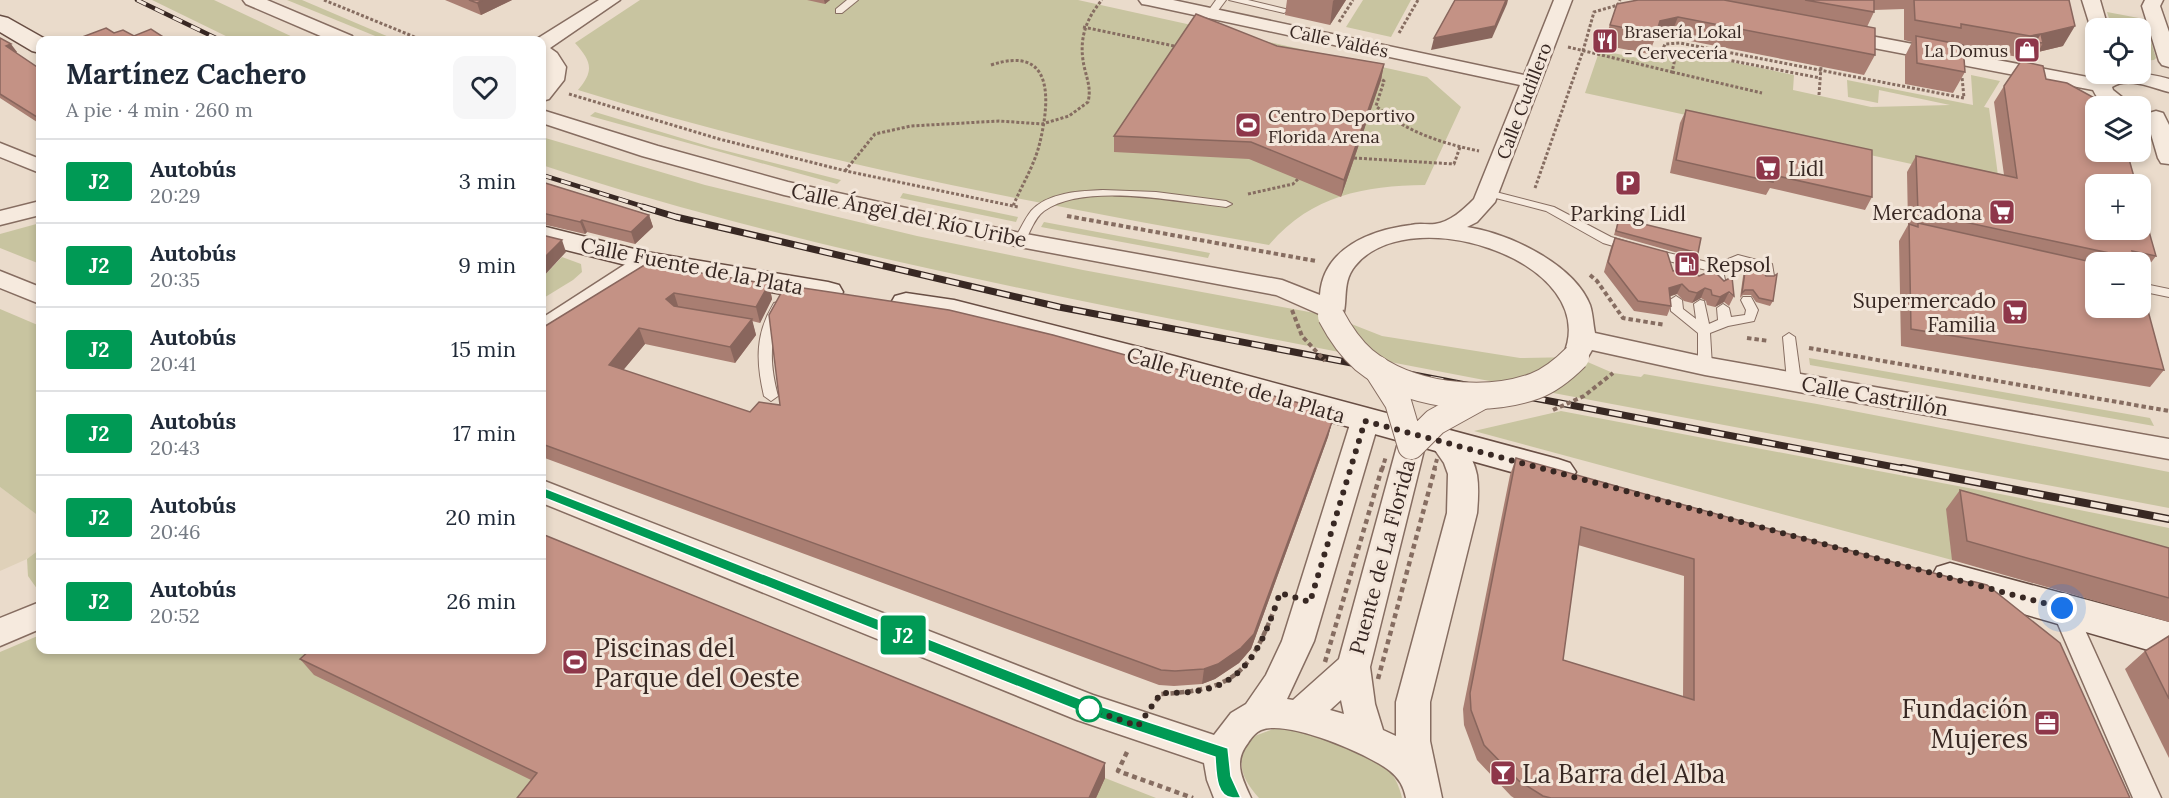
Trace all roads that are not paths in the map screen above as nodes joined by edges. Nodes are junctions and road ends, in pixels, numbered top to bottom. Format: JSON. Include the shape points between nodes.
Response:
{"nodes":[{"id":1,"x":252,"y":0,"type":"edge"},
{"id":2,"x":611,"y":0,"type":"edge"},
{"id":3,"x":853,"y":0,"type":"edge"},
{"id":4,"x":1148,"y":0,"type":"edge"},
{"id":5,"x":1234,"y":0,"type":"edge"},
{"id":6,"x":1563,"y":0,"type":"edge"},
{"id":7,"x":2091,"y":0,"type":"edge"},
{"id":8,"x":2154,"y":0,"type":"edge"},
{"id":9,"x":1216,"y":7,"type":"edge"},
{"id":10,"x":1284,"y":10,"type":"dead end"},
{"id":11,"x":839,"y":11,"type":"dead end"},
{"id":12,"x":2096,"y":18,"type":"edge"},
{"id":13,"x":0,"y":22,"type":"edge"},
{"id":14,"x":1822,"y":33,"type":"edge"},
{"id":15,"x":336,"y":36,"type":"edge"},
{"id":16,"x":546,"y":41,"type":"edge"},
{"id":17,"x":36,"y":44,"type":"edge"},
{"id":18,"x":546,"y":54,"type":"edge"},
{"id":19,"x":2169,"y":61,"type":"edge"},
{"id":20,"x":2085,"y":76,"type":"edge"},
{"id":21,"x":1531,"y":82,"type":"junction"},
{"id":22,"x":2151,"y":82,"type":"edge"},
{"id":23,"x":2169,"y":86,"type":"edge"},
{"id":24,"x":546,"y":90,"type":"edge"},
{"id":25,"x":546,"y":117,"type":"edge"},
{"id":26,"x":2155,"y":117,"type":"edge"},
{"id":27,"x":0,"y":150,"type":"edge"},
{"id":28,"x":2169,"y":158,"type":"edge"},
{"id":29,"x":36,"y":165,"type":"edge"},
{"id":30,"x":1486,"y":197,"type":"junction"},
{"id":31,"x":1226,"y":204,"type":"dead end"},
{"id":32,"x":36,"y":209,"type":"edge"},
{"id":33,"x":0,"y":218,"type":"edge"},
{"id":34,"x":1440,"y":231,"type":"junction"},
{"id":35,"x":546,"y":236,"type":"edge"},
{"id":36,"x":1020,"y":240,"type":"junction"},
{"id":37,"x":1520,"y":252,"type":"junction"},
{"id":38,"x":646,"y":261,"type":"junction"},
{"id":39,"x":1694,"y":263,"type":"junction"},
{"id":40,"x":1717,"y":267,"type":"junction"},
{"id":41,"x":1340,"y":268,"type":"junction"},
{"id":42,"x":1768,"y":276,"type":"edge"},
{"id":43,"x":0,"y":279,"type":"edge"},
{"id":44,"x":1696,"y":280,"type":"edge"},
{"id":45,"x":1720,"y":285,"type":"edge"},
{"id":46,"x":788,"y":286,"type":"junction"},
{"id":47,"x":1282,"y":288,"type":"junction"},
{"id":48,"x":2151,"y":289,"type":"edge"},
{"id":49,"x":33,"y":292,"type":"edge"},
{"id":50,"x":0,"y":293,"type":"edge"},
{"id":51,"x":2169,"y":293,"type":"edge"},
{"id":52,"x":1676,"y":300,"type":"edge"},
{"id":53,"x":1700,"y":304,"type":"edge"},
{"id":54,"x":1764,"y":304,"type":"edge"},
{"id":55,"x":1331,"y":313,"type":"junction"},
{"id":56,"x":546,"y":327,"type":"edge"},
{"id":57,"x":1704,"y":331,"type":"junction"},
{"id":58,"x":1789,"y":337,"type":"dead end"},
{"id":59,"x":1579,"y":348,"type":"junction"},
{"id":60,"x":1705,"y":366,"type":"junction"},
{"id":61,"x":1377,"y":369,"type":"junction"},
{"id":62,"x":1794,"y":381,"type":"junction"},
{"id":63,"x":771,"y":396,"type":"dead end"},
{"id":64,"x":1482,"y":396,"type":"junction"},
{"id":65,"x":1365,"y":421,"type":"junction"},
{"id":66,"x":1420,"y":447,"type":"junction"},
{"id":67,"x":2169,"y":449,"type":"edge"},
{"id":68,"x":1592,"y":481,"type":"edge"},
{"id":69,"x":546,"y":494,"type":"edge"},
{"id":70,"x":1925,"y":571,"type":"edge"},
{"id":71,"x":2062,"y":608,"type":"junction"},
{"id":72,"x":36,"y":617,"type":"edge"},
{"id":73,"x":0,"y":632,"type":"edge"},
{"id":74,"x":2169,"y":639,"type":"edge"},
{"id":75,"x":1352,"y":669,"type":"junction"},
{"id":76,"x":1258,"y":715,"type":"junction"},
{"id":77,"x":1300,"y":716,"type":"junction"},
{"id":78,"x":1369,"y":740,"type":"junction"},
{"id":79,"x":1222,"y":753,"type":"junction"},
{"id":80,"x":1423,"y":790,"type":"edge"},
{"id":81,"x":1233,"y":798,"type":"edge"},
{"id":82,"x":2148,"y":798,"type":"edge"}],
"edges":[{"from":1,"to":15,"type":"street"},
{"from":2,"to":16,"type":"street"},
{"from":3,"to":11,"type":"lane"},
{"from":4,"to":9,"type":"street","name":"Calle Valdés"},
{"from":5,"to":10,"type":"lane"},
{"from":6,"to":21,"type":"street","name":"Calle Cudillero"},
{"from":7,"to":12,"type":"street"},
{"from":8,"to":19,"type":"street","via":[[2154,17]]},
{"from":9,"to":21,"type":"street","name":"Calle Valdés","via":[[1388,52]]},
{"from":13,"to":17,"type":"main road"},
{"from":14,"to":20,"type":"street"},
{"from":18,"to":24,"type":"street","via":[[556,67],[554,80]]},
{"from":21,"to":30,"type":"street","name":"Calle Cudillero"},
{"from":22,"to":23,"type":"street"},
{"from":25,"to":36,"type":"street","name":"Calle Ángel del Río Uribe","via":[[784,188]]},
{"from":26,"to":28,"type":"street"},
{"from":27,"to":29,"type":"street"},
{"from":30,"to":34,"type":"street","name":"Calle Cudillero","via":[[1469,218]]},
{"from":30,"to":37,"type":"street","via":[[1490,221],[1498,235]]},
{"from":30,"to":39,"type":"lane","via":[[1550,209],[1607,240],[1672,263]]},
{"from":31,"to":36,"type":"lane","via":[[1096,193],[1060,199],[1038,211]]},
{"from":32,"to":33,"type":"street"},
{"from":34,"to":37,"type":"street","via":[[1476,237]]},
{"from":34,"to":41,"type":"street","via":[[1408,231],[1369,242],[1351,253]]},
{"from":35,"to":38,"type":"main road","name":"Calle Fuente de la Plata"},
{"from":36,"to":47,"type":"street","name":"Calle Ángel del Río Uribe"},
{"from":37,"to":59,"type":"street","via":[[1566,287],[1578,306]]},
{"from":38,"to":46,"type":"main road","name":"Calle Fuente de la Plata"},
{"from":38,"to":56,"type":"street"},
{"from":39,"to":40,"type":"lane"},
{"from":39,"to":44,"type":"lane"},
{"from":40,"to":42,"type":"lane","via":[[1738,259],[1753,267],[1768,267]]},
{"from":40,"to":45,"type":"lane"},
{"from":41,"to":47,"type":"street","name":"Calle Ángel del Río Uribe"},
{"from":41,"to":55,"type":"street","via":[[1331,285]]},
{"from":43,"to":49,"type":"street"},
{"from":46,"to":63,"type":"lane","via":[[760,329]]},
{"from":46,"to":65,"type":"main road","name":"Calle Fuente de la Plata","via":[[954,310]]},
{"from":47,"to":55,"type":"street","name":"Calle Ángel del Río Uribe"},
{"from":48,"to":51,"type":"lane"},
{"from":49,"to":50,"type":"street"},
{"from":52,"to":57,"type":"lane","via":[[1677,311]]},
{"from":53,"to":57,"type":"lane"},
{"from":54,"to":57,"type":"lane","via":[[1749,305],[1750,318],[1724,315]]},
{"from":55,"to":61,"type":"street","bridge":true,"via":[[1352,351]]},
{"from":57,"to":60,"type":"lane"},
{"from":58,"to":62,"type":"lane"},
{"from":59,"to":60,"type":"street","name":"Calle Castrillón"},
{"from":59,"to":64,"type":"street","bridge":true,"via":[[1557,374],[1532,387]]},
{"from":60,"to":62,"type":"street","name":"Calle Castrillón"},
{"from":61,"to":64,"type":"street","bridge":true,"via":[[1431,390]]},
{"from":61,"to":66,"type":"street","name":"Puente de La Florida","bridge":true},
{"from":62,"to":67,"type":"street","name":"Calle Castrillón"},
{"from":64,"to":66,"type":"street","name":"Puente de La Florida","bridge":true,"via":[[1436,422]]},
{"from":65,"to":66,"type":"main road","name":"Calle Fuente de la Plata"},
{"from":65,"to":76,"type":"street","via":[[1298,641],[1278,685]]},
{"from":66,"to":68,"type":"main road","name":"Calle Fuente de la Plata"},
{"from":66,"to":75,"type":"street","name":"Puente de La Florida"},
{"from":66,"to":80,"type":"street","via":[[1457,456],[1463,470],[1464,492],[1462,513],[1413,702],[1411,726]]},
{"from":69,"to":79,"type":"street","via":[[1138,726]]},
{"from":70,"to":71,"type":"main road"},
{"from":71,"to":74,"type":"main road"},
{"from":71,"to":82,"type":"street"},
{"from":72,"to":73,"type":"street"},
{"from":75,"to":77,"type":"street","name":"Puente de La Florida"},
{"from":75,"to":78,"type":"street","name":"Puente de La Florida"},
{"from":76,"to":77,"type":"street"},
{"from":76,"to":79,"type":"street","via":[[1232,735]]},
{"from":77,"to":78,"type":"street"},
{"from":78,"to":80,"type":"street","via":[[1402,759]]},
{"from":79,"to":81,"type":"street","via":[[1224,776]]}]}
